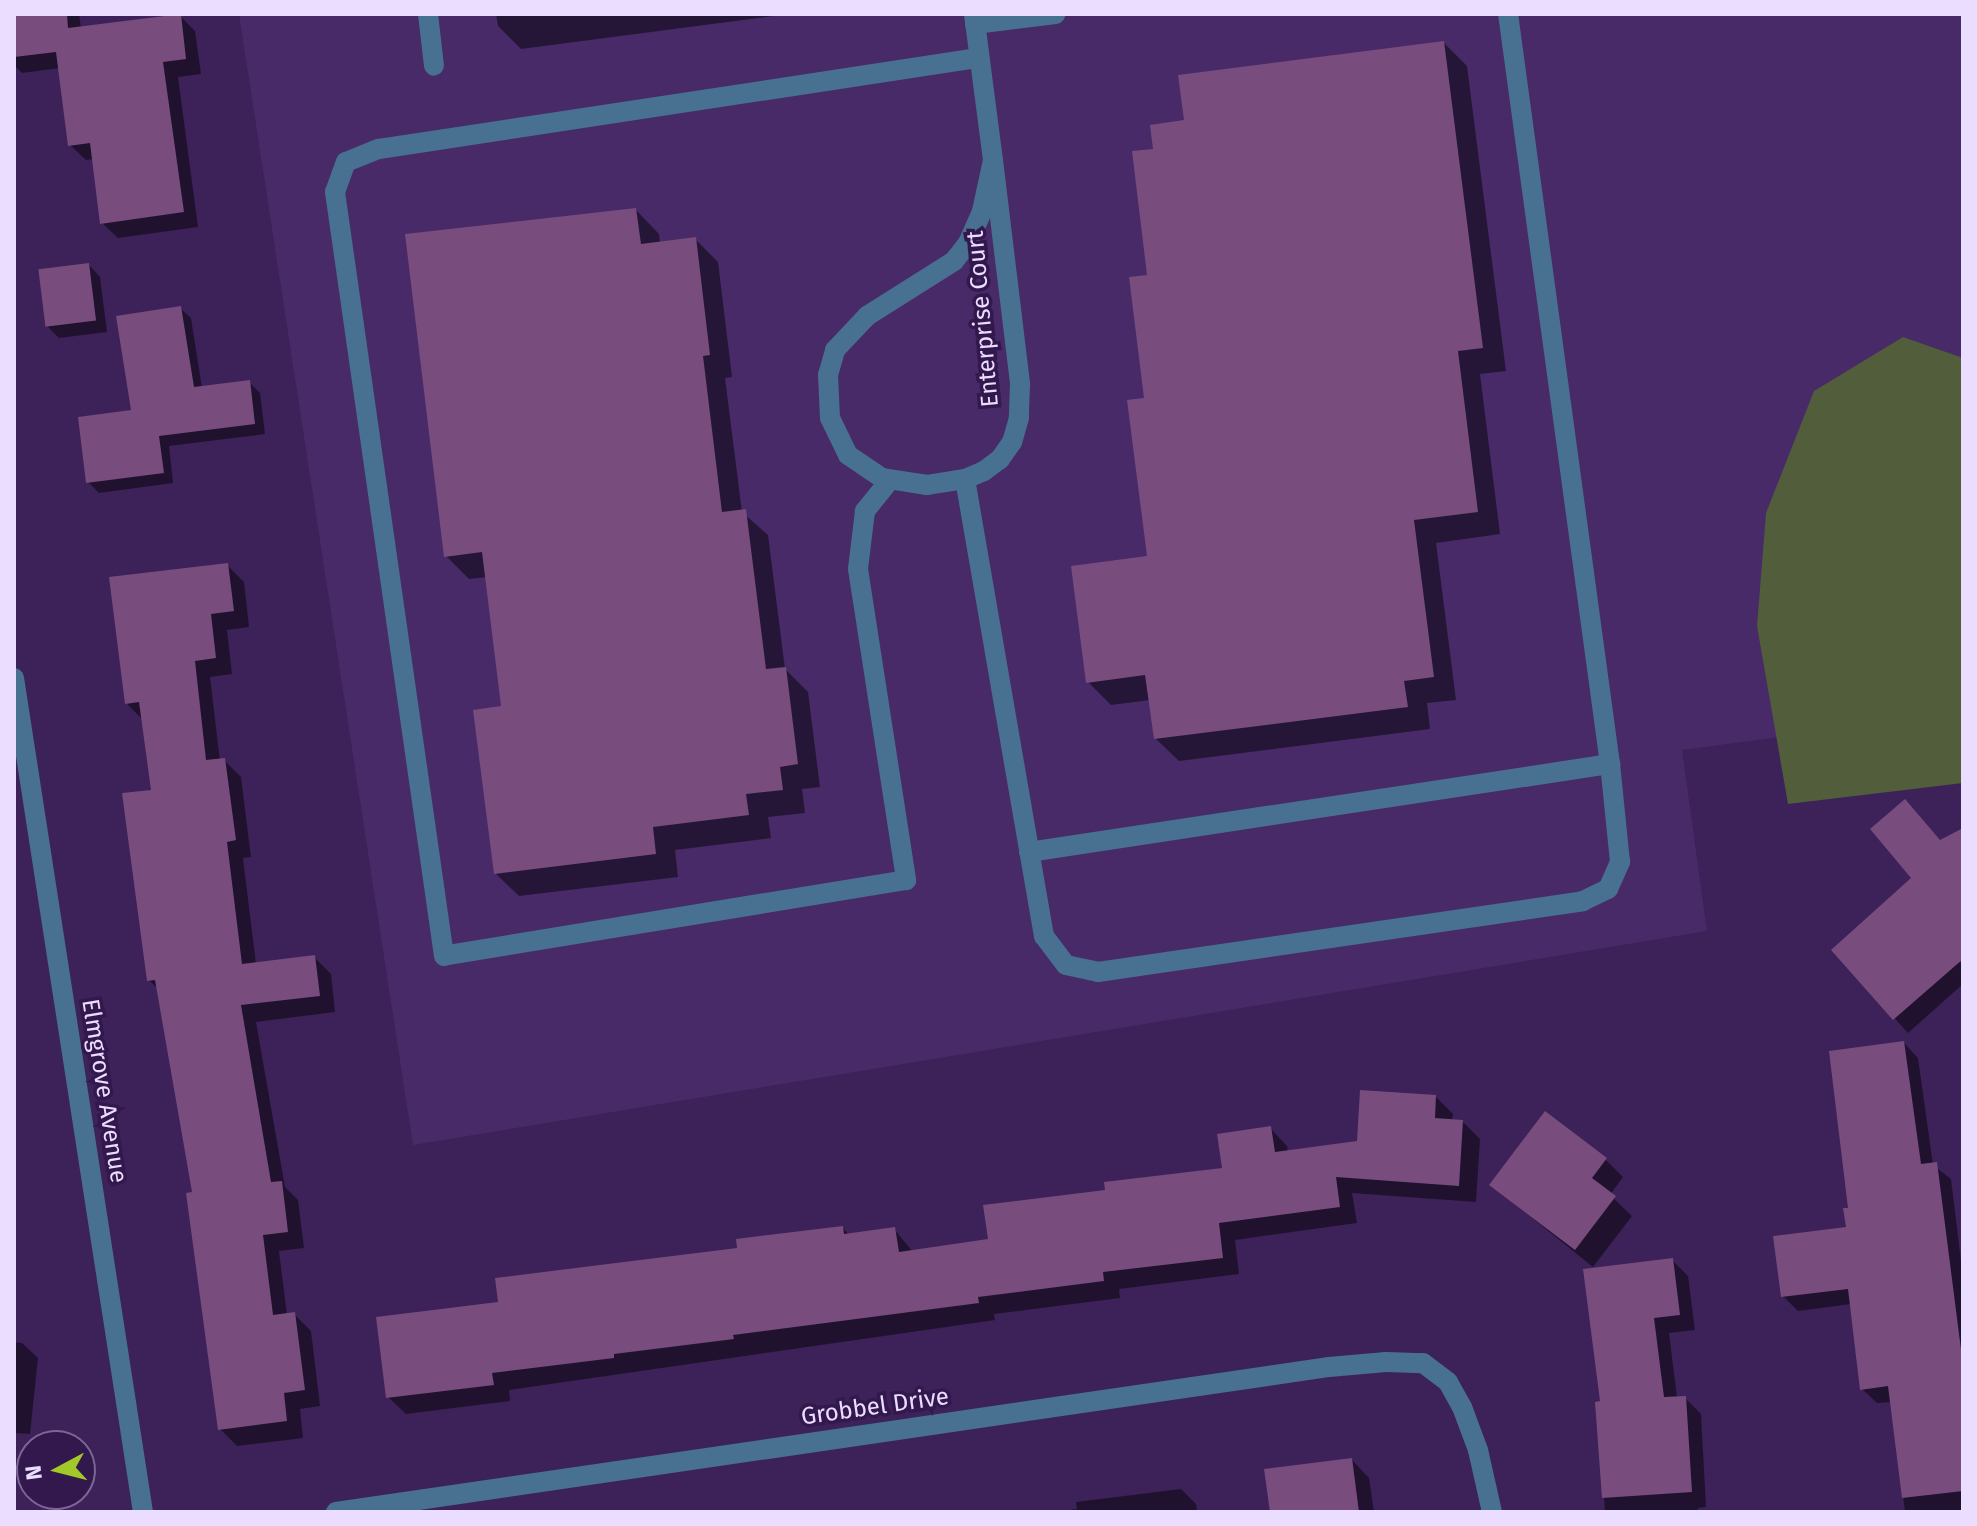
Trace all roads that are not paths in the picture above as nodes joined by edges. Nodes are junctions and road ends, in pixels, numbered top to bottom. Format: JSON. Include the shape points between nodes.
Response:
{"nodes":[{"id":1,"x":428,"y":14,"type":"edge"},
{"id":2,"x":1055,"y":14,"type":"edge"},
{"id":3,"x":1508,"y":14,"type":"edge"},
{"id":4,"x":974,"y":19,"type":"edge"},
{"id":5,"x":978,"y":58,"type":"junction"},
{"id":6,"x":434,"y":66,"type":"dead end"},
{"id":7,"x":993,"y":160,"type":"junction"},
{"id":8,"x":965,"y":479,"type":"junction"},
{"id":9,"x":890,"y":480,"type":"junction"},
{"id":10,"x":14,"y":678,"type":"edge"},
{"id":11,"x":1610,"y":764,"type":"junction"},
{"id":12,"x":1029,"y":852,"type":"junction"},
{"id":13,"x":143,"y":1512,"type":"edge"},
{"id":14,"x":336,"y":1512,"type":"edge"},
{"id":15,"x":1492,"y":1512,"type":"edge"}],
"edges":[{"from":1,"to":6,"type":"street"},
{"from":2,"to":4,"type":"street"},
{"from":3,"to":11,"type":"street"},
{"from":4,"to":5,"type":"street","name":"Enterprise Court"},
{"from":5,"to":7,"type":"street","name":"Enterprise Court"},
{"from":5,"to":9,"type":"street","via":[[379,149],[346,162],[335,192],[444,956],[906,880],[858,569],[865,511]]},
{"from":7,"to":8,"type":"street","name":"Enterprise Court","via":[[1020,384],[1019,418],[1000,459]]},
{"from":7,"to":9,"type":"street","name":"Enterprise Court","via":[[982,211],[954,261],[867,316],[835,350],[828,401],[836,435],[863,469]]},
{"from":8,"to":9,"type":"street","name":"Enterprise Court","via":[[927,485]]},
{"from":8,"to":12,"type":"street"},
{"from":10,"to":13,"type":"street","name":"Elmgrove Avenue"},
{"from":11,"to":12,"type":"street"},
{"from":11,"to":12,"type":"street","via":[[1620,862],[1608,889],[1583,901],[1098,972],[1066,965],[1044,936]]},
{"from":14,"to":15,"type":"street","name":"Grobbel Drive","via":[[1329,1367],[1423,1363],[1448,1382],[1462,1407]]}]}
